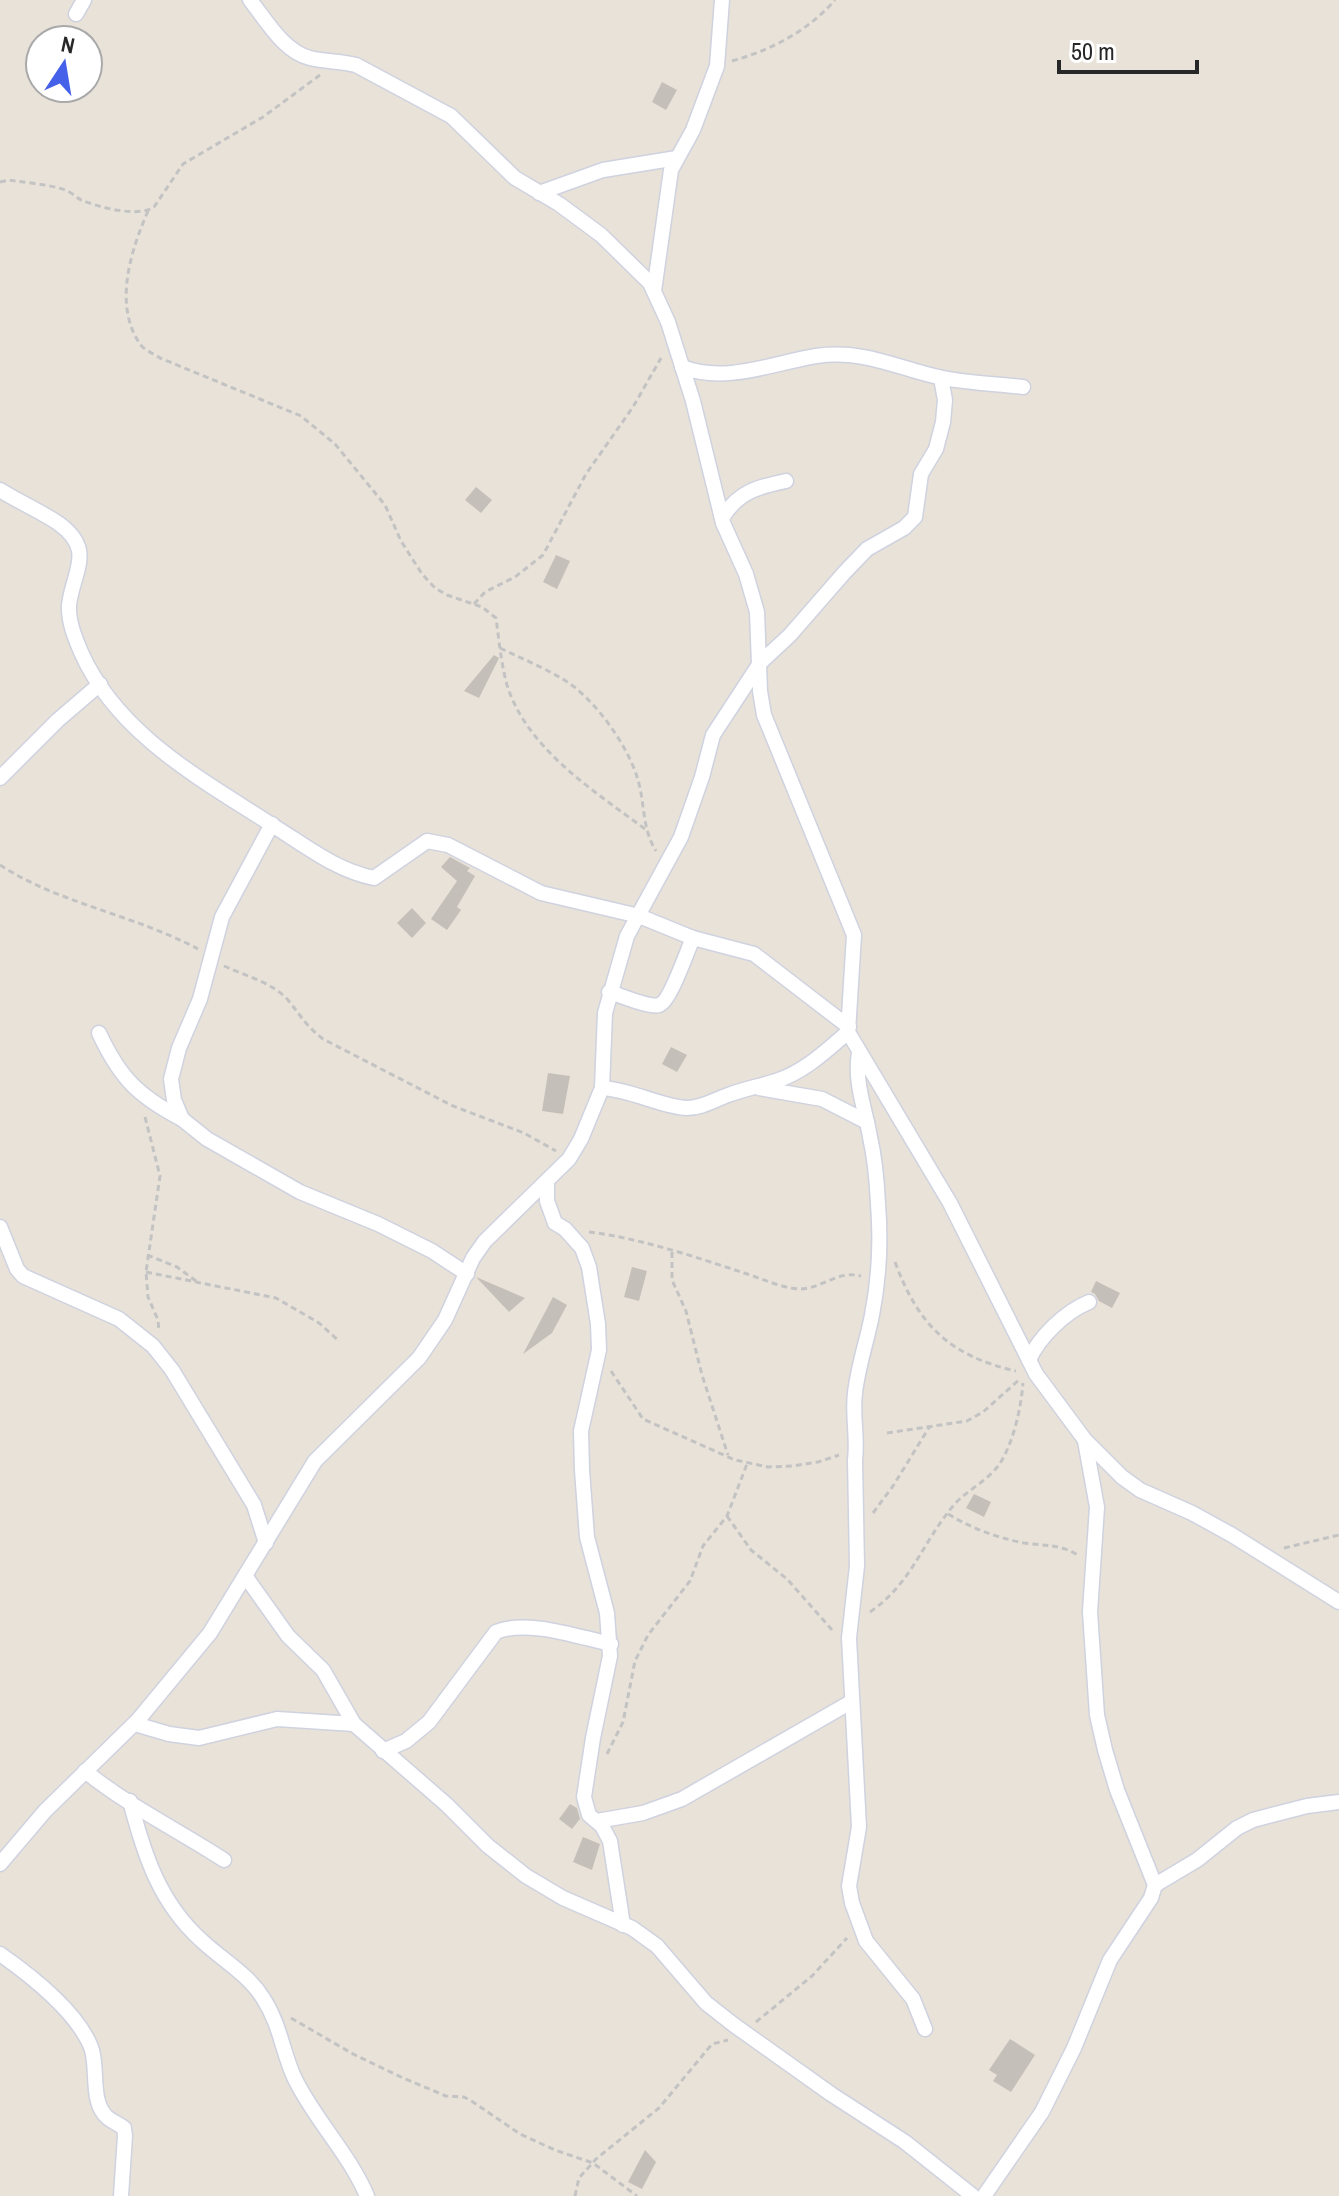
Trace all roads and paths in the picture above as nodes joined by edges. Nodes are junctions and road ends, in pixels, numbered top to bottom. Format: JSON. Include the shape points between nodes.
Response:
{"nodes":[{"id":1,"x":84,"y":0,"type":"edge"},
{"id":2,"x":250,"y":0,"type":"edge"},
{"id":3,"x":722,"y":0,"type":"edge"},
{"id":4,"x":835,"y":0,"type":"edge"},
{"id":5,"x":76,"y":14,"type":"dead end"},
{"id":6,"x":339,"y":60,"type":"junction"},
{"id":7,"x":717,"y":66,"type":"junction"},
{"id":8,"x":677,"y":158,"type":"junction"},
{"id":9,"x":0,"y":182,"type":"edge"},
{"id":10,"x":539,"y":193,"type":"junction"},
{"id":11,"x":148,"y":211,"type":"junction"},
{"id":12,"x":654,"y":291,"type":"junction"},
{"id":13,"x":674,"y":341,"type":"junction"},
{"id":14,"x":682,"y":367,"type":"junction"},
{"id":15,"x":941,"y":378,"type":"junction"},
{"id":16,"x":1023,"y":387,"type":"dead end"},
{"id":17,"x":786,"y":481,"type":"dead end"},
{"id":18,"x":0,"y":490,"type":"edge"},
{"id":19,"x":722,"y":518,"type":"junction"},
{"id":20,"x":474,"y":604,"type":"junction"},
{"id":21,"x":500,"y":648,"type":"junction"},
{"id":22,"x":760,"y":663,"type":"junction"},
{"id":23,"x":100,"y":684,"type":"junction"},
{"id":24,"x":0,"y":778,"type":"edge"},
{"id":25,"x":272,"y":824,"type":"junction"},
{"id":26,"x":645,"y":829,"type":"junction"},
{"id":27,"x":666,"y":864,"type":"junction"},
{"id":28,"x":0,"y":865,"type":"edge"},
{"id":29,"x":639,"y":916,"type":"junction"},
{"id":30,"x":693,"y":938,"type":"junction"},
{"id":31,"x":210,"y":958,"type":"junction"},
{"id":32,"x":609,"y":992,"type":"junction"},
{"id":33,"x":848,"y":1030,"type":"junction"},
{"id":34,"x":99,"y":1033,"type":"dead end"},
{"id":35,"x":859,"y":1053,"type":"junction"},
{"id":36,"x":751,"y":1086,"type":"junction"},
{"id":37,"x":133,"y":1088,"type":"junction"},
{"id":38,"x":602,"y":1088,"type":"junction"},
{"id":39,"x":182,"y":1119,"type":"junction"},
{"id":40,"x":867,"y":1122,"type":"junction"},
{"id":41,"x":569,"y":1159,"type":"junction"},
{"id":42,"x":547,"y":1183,"type":"junction"},
{"id":43,"x":0,"y":1227,"type":"edge"},
{"id":44,"x":565,"y":1229,"type":"junction"},
{"id":45,"x":672,"y":1252,"type":"junction"},
{"id":46,"x":891,"y":1252,"type":"dead end"},
{"id":47,"x":147,"y":1255,"type":"junction"},
{"id":48,"x":146,"y":1272,"type":"junction"},
{"id":49,"x":467,"y":1274,"type":"junction"},
{"id":50,"x":196,"y":1281,"type":"junction"},
{"id":51,"x":877,"y":1283,"type":"junction"},
{"id":52,"x":1089,"y":1302,"type":"dead end"},
{"id":53,"x":339,"y":1341,"type":"dead end"},
{"id":54,"x":153,"y":1346,"type":"junction"},
{"id":55,"x":599,"y":1350,"type":"junction"},
{"id":56,"x":1029,"y":1360,"type":"junction"},
{"id":57,"x":1023,"y":1377,"type":"junction"},
{"id":58,"x":930,"y":1426,"type":"junction"},
{"id":59,"x":887,"y":1433,"type":"dead end"},
{"id":60,"x":1085,"y":1440,"type":"junction"},
{"id":61,"x":857,"y":1443,"type":"junction"},
{"id":62,"x":728,"y":1458,"type":"junction"},
{"id":63,"x":747,"y":1464,"type":"junction"},
{"id":64,"x":948,"y":1514,"type":"junction"},
{"id":65,"x":727,"y":1516,"type":"junction"},
{"id":66,"x":857,"y":1529,"type":"junction"},
{"id":67,"x":1339,"y":1535,"type":"edge"},
{"id":68,"x":266,"y":1543,"type":"junction"},
{"id":69,"x":1261,"y":1555,"type":"junction"},
{"id":70,"x":1093,"y":1570,"type":"junction"},
{"id":71,"x":246,"y":1577,"type":"junction"},
{"id":72,"x":1339,"y":1602,"type":"edge"},
{"id":73,"x":850,"y":1626,"type":"junction"},
{"id":74,"x":611,"y":1644,"type":"junction"},
{"id":75,"x":849,"y":1647,"type":"junction"},
{"id":76,"x":851,"y":1702,"type":"junction"},
{"id":77,"x":135,"y":1724,"type":"junction"},
{"id":78,"x":354,"y":1724,"type":"junction"},
{"id":79,"x":383,"y":1751,"type":"junction"},
{"id":80,"x":603,"y":1761,"type":"dead end"},
{"id":81,"x":85,"y":1771,"type":"junction"},
{"id":82,"x":130,"y":1801,"type":"junction"},
{"id":83,"x":1339,"y":1802,"type":"edge"},
{"id":84,"x":597,"y":1821,"type":"junction"},
{"id":85,"x":224,"y":1860,"type":"dead end"},
{"id":86,"x":0,"y":1864,"type":"edge"},
{"id":87,"x":1155,"y":1885,"type":"junction"},
{"id":88,"x":623,"y":1925,"type":"junction"},
{"id":89,"x":859,"y":1927,"type":"junction"},
{"id":90,"x":0,"y":1954,"type":"edge"},
{"id":91,"x":267,"y":2004,"type":"junction"},
{"id":92,"x":925,"y":2029,"type":"dead end"},
{"id":93,"x":744,"y":2032,"type":"junction"},
{"id":94,"x":593,"y":2163,"type":"junction"},
{"id":95,"x":984,"y":2195,"type":"edge"},
{"id":96,"x":121,"y":2196,"type":"edge"},
{"id":97,"x":367,"y":2196,"type":"edge"},
{"id":98,"x":575,"y":2196,"type":"edge"},
{"id":99,"x":637,"y":2196,"type":"edge"}],
"edges":[{"from":1,"to":5,"type":"street"},
{"from":2,"to":6,"type":"street","via":[[292,49],[307,58]]},
{"from":3,"to":7,"type":"street"},
{"from":4,"to":7,"type":"path","via":[[795,35]]},
{"from":6,"to":10,"type":"street","via":[[378,75],[451,116],[515,178]]},
{"from":6,"to":11,"type":"path","via":[[263,117],[183,164]]},
{"from":7,"to":8,"type":"street"},
{"from":8,"to":10,"type":"street","via":[[603,170]]},
{"from":8,"to":12,"type":"street"},
{"from":9,"to":11,"type":"path","via":[[66,190],[118,210]]},
{"from":10,"to":12,"type":"street","via":[[601,235]]},
{"from":11,"to":20,"type":"path","via":[[125,292],[141,346],[301,416],[335,444],[385,505],[422,574],[447,595]]},
{"from":12,"to":13,"type":"street"},
{"from":13,"to":14,"type":"street"},
{"from":13,"to":20,"type":"path","via":[[598,455],[543,555]]},
{"from":14,"to":15,"type":"street","via":[[720,373],[818,356],[873,357]]},
{"from":14,"to":19,"type":"street"},
{"from":15,"to":16,"type":"street"},
{"from":15,"to":22,"type":"street","via":[[943,422],[936,449],[921,474],[915,517],[867,549]]},
{"from":17,"to":19,"type":"street","via":[[745,493]]},
{"from":18,"to":23,"type":"street","via":[[73,537],[81,559],[69,617]]},
{"from":19,"to":22,"type":"street","via":[[757,612]]},
{"from":20,"to":21,"type":"path","via":[[496,618]]},
{"from":21,"to":26,"type":"path","via":[[507,685],[540,743]]},
{"from":21,"to":26,"type":"path","via":[[562,678],[611,726],[634,767]]},
{"from":22,"to":27,"type":"street","via":[[713,735],[681,837]]},
{"from":22,"to":33,"type":"street","via":[[764,715],[854,935]]},
{"from":23,"to":24,"type":"street"},
{"from":23,"to":25,"type":"street","via":[[145,737],[182,768]]},
{"from":25,"to":29,"type":"street","via":[[359,875],[374,878],[427,841],[448,845],[541,893]]},
{"from":25,"to":31,"type":"street","via":[[222,917]]},
{"from":26,"to":27,"type":"path"},
{"from":27,"to":29,"type":"street"},
{"from":28,"to":31,"type":"path","via":[[27,882],[178,939]]},
{"from":29,"to":30,"type":"street"},
{"from":29,"to":32,"type":"street"},
{"from":30,"to":32,"type":"street","via":[[666,1001],[650,1005]]},
{"from":30,"to":33,"type":"street","via":[[754,954]]},
{"from":31,"to":39,"type":"street","via":[[171,1079]]},
{"from":31,"to":41,"type":"path","via":[[275,990],[323,1039]]},
{"from":32,"to":38,"type":"street"},
{"from":33,"to":35,"type":"street"},
{"from":33,"to":36,"type":"street","via":[[809,1066]]},
{"from":34,"to":37,"type":"street"},
{"from":35,"to":40,"type":"street","via":[[858,1083]]},
{"from":35,"to":56,"type":"street","via":[[950,1203]]},
{"from":36,"to":38,"type":"street","via":[[689,1108]]},
{"from":36,"to":40,"type":"street","via":[[822,1099]]},
{"from":37,"to":39,"type":"street"},
{"from":37,"to":47,"type":"path","via":[[149,1126],[160,1176]]},
{"from":38,"to":41,"type":"street"},
{"from":39,"to":49,"type":"street","via":[[300,1192],[419,1244]]},
{"from":40,"to":51,"type":"street","via":[[878,1205]]},
{"from":41,"to":42,"type":"street"},
{"from":42,"to":44,"type":"street","via":[[555,1223]]},
{"from":42,"to":49,"type":"street","via":[[485,1241]]},
{"from":43,"to":54,"type":"street","via":[[23,1276],[119,1319]]},
{"from":44,"to":45,"type":"path"},
{"from":44,"to":55,"type":"street","via":[[582,1248],[589,1267]]},
{"from":45,"to":51,"type":"path","via":[[794,1289],[818,1287],[850,1273]]},
{"from":45,"to":62,"type":"path","via":[[672,1280],[686,1311]]},
{"from":46,"to":57,"type":"path","via":[[911,1301],[943,1340]]},
{"from":47,"to":48,"type":"path"},
{"from":47,"to":50,"type":"path"},
{"from":48,"to":50,"type":"path"},
{"from":48,"to":54,"type":"path","via":[[148,1297],[160,1326]]},
{"from":49,"to":68,"type":"street","via":[[419,1358],[315,1461]]},
{"from":50,"to":53,"type":"path","via":[[276,1298]]},
{"from":51,"to":61,"type":"street","via":[[854,1397]]},
{"from":52,"to":56,"type":"street","via":[[1051,1330]]},
{"from":54,"to":68,"type":"street","via":[[254,1505]]},
{"from":55,"to":62,"type":"path","via":[[643,1419]]},
{"from":55,"to":74,"type":"street","via":[[581,1431],[582,1470],[587,1537]]},
{"from":56,"to":60,"type":"street"},
{"from":57,"to":58,"type":"path","via":[[967,1421]]},
{"from":57,"to":64,"type":"path","via":[[1011,1439],[1000,1465]]},
{"from":58,"to":59,"type":"path"},
{"from":58,"to":66,"type":"path","via":[[883,1502]]},
{"from":60,"to":69,"type":"street","via":[[1140,1490],[1192,1513]]},
{"from":60,"to":70,"type":"street","via":[[1097,1507]]},
{"from":61,"to":63,"type":"path","via":[[818,1462]]},
{"from":61,"to":66,"type":"street"},
{"from":62,"to":63,"type":"path"},
{"from":63,"to":65,"type":"path"},
{"from":64,"to":70,"type":"path","via":[[980,1532],[1064,1547]]},
{"from":64,"to":73,"type":"path","via":[[895,1591]]},
{"from":65,"to":75,"type":"path","via":[[751,1550],[787,1579]]},
{"from":65,"to":80,"type":"path","via":[[703,1546],[690,1581],[648,1635],[635,1661],[623,1722]]},
{"from":66,"to":73,"type":"street"},
{"from":67,"to":69,"type":"path"},
{"from":68,"to":71,"type":"street"},
{"from":69,"to":72,"type":"street"},
{"from":70,"to":87,"type":"street","via":[[1090,1612],[1097,1715],[1117,1790]]},
{"from":71,"to":77,"type":"street","via":[[210,1633]]},
{"from":71,"to":78,"type":"street","via":[[288,1636],[323,1670]]},
{"from":73,"to":75,"type":"street"},
{"from":74,"to":79,"type":"street","via":[[531,1627],[496,1632],[429,1722]]},
{"from":74,"to":84,"type":"street","via":[[584,1797],[589,1815]]},
{"from":75,"to":76,"type":"street"},
{"from":76,"to":84,"type":"street","via":[[682,1799]]},
{"from":76,"to":89,"type":"street","via":[[859,1827],[849,1886]]},
{"from":77,"to":78,"type":"street","via":[[199,1738],[277,1719]]},
{"from":77,"to":81,"type":"street"},
{"from":78,"to":79,"type":"street"},
{"from":79,"to":88,"type":"street","via":[[526,1876]]},
{"from":81,"to":82,"type":"street"},
{"from":81,"to":86,"type":"street"},
{"from":82,"to":85,"type":"street"},
{"from":82,"to":91,"type":"street","via":[[143,1853],[159,1887],[198,1938]]},
{"from":83,"to":87,"type":"street","via":[[1253,1820]]},
{"from":84,"to":88,"type":"street","via":[[610,1841]]},
{"from":87,"to":95,"type":"street","via":[[1110,1960],[1042,2112]]},
{"from":88,"to":93,"type":"street","via":[[657,1946],[706,2003]]},
{"from":89,"to":92,"type":"street","via":[[913,1999]]},
{"from":89,"to":93,"type":"path","via":[[812,1976]]},
{"from":90,"to":96,"type":"street","via":[[56,2002],[92,2049],[101,2108],[124,2128]]},
{"from":91,"to":94,"type":"path","via":[[377,2066],[446,2096],[464,2097],[520,2134]]},
{"from":91,"to":97,"type":"street","via":[[293,2075]]},
{"from":93,"to":94,"type":"path","via":[[712,2044],[659,2108]]},
{"from":93,"to":95,"type":"street"},
{"from":94,"to":98,"type":"path","via":[[579,2178]]},
{"from":94,"to":99,"type":"path"}]}
